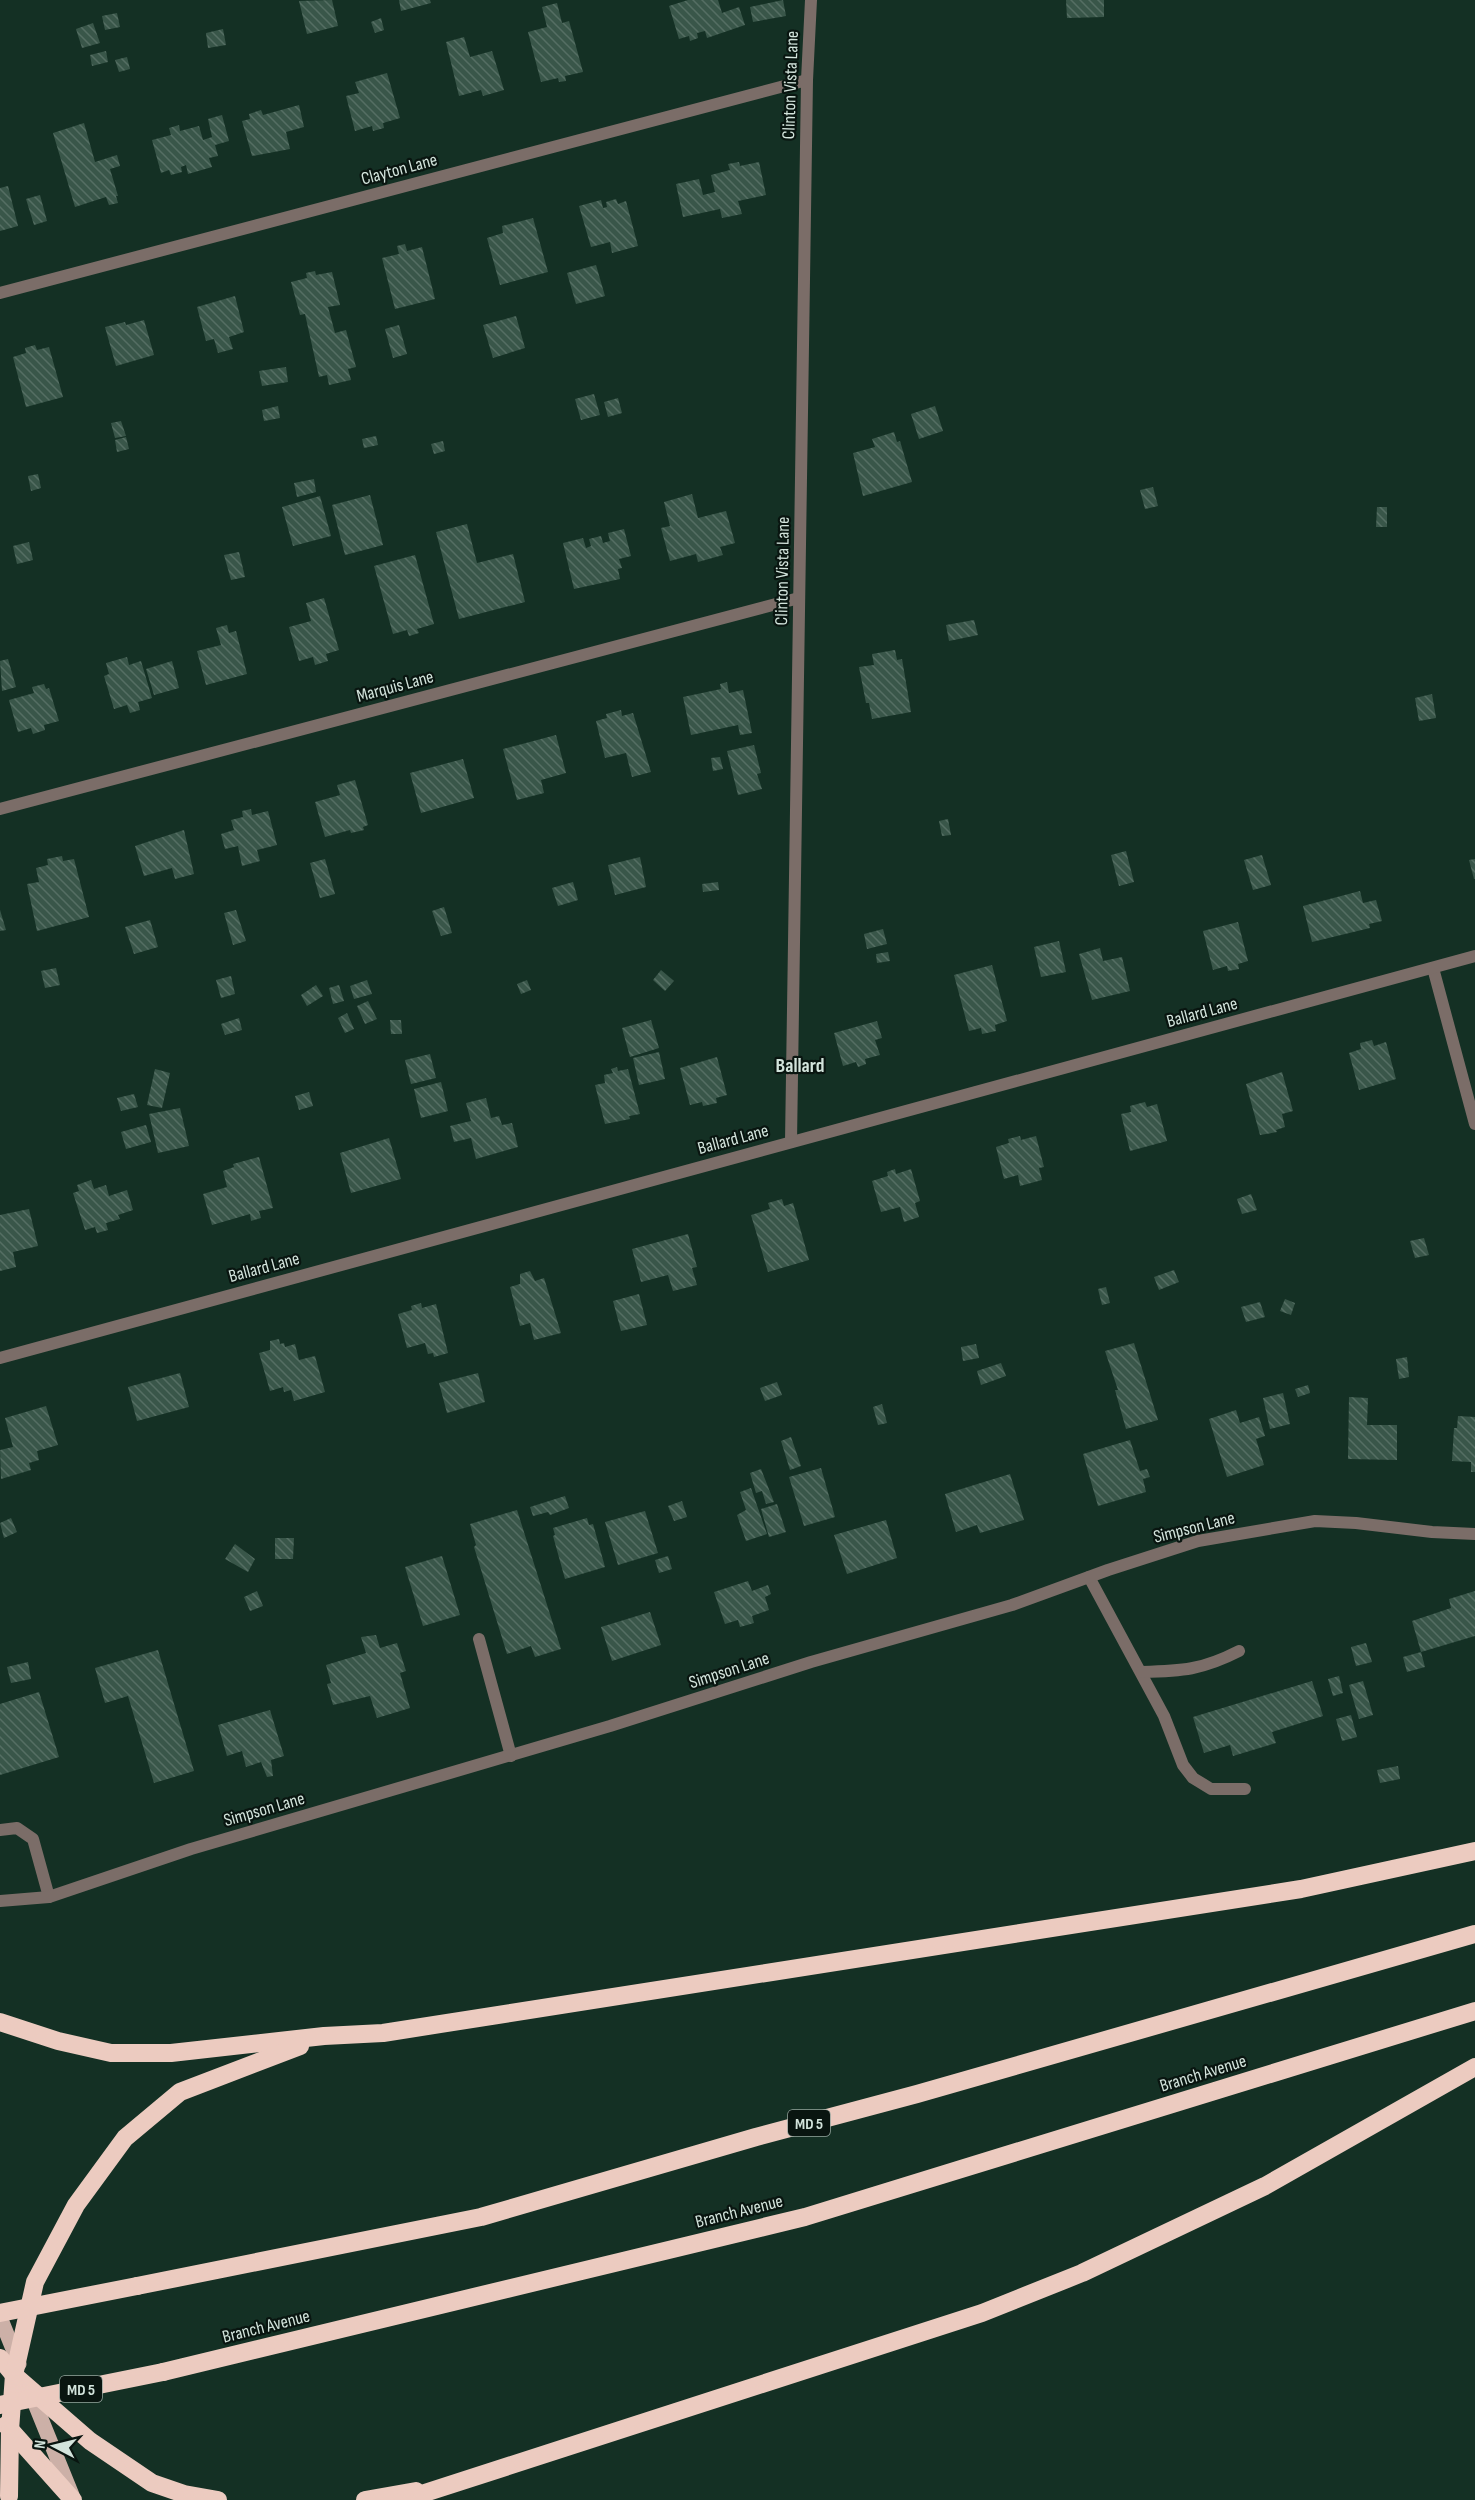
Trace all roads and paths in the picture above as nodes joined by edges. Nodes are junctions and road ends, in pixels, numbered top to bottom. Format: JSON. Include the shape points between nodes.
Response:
{"nodes":[{"id":1,"x":811,"y":0,"type":"edge"},
{"id":2,"x":807,"y":80,"type":"junction"},
{"id":3,"x":0,"y":292,"type":"edge"},
{"id":4,"x":799,"y":598,"type":"junction"},
{"id":5,"x":0,"y":809,"type":"edge"},
{"id":6,"x":1475,"y":956,"type":"edge"},
{"id":7,"x":1433,"y":968,"type":"junction"},
{"id":8,"x":1475,"y":1124,"type":"edge"},
{"id":9,"x":791,"y":1142,"type":"junction"},
{"id":10,"x":0,"y":1358,"type":"edge"},
{"id":11,"x":1475,"y":1534,"type":"edge"},
{"id":12,"x":1089,"y":1576,"type":"junction"},
{"id":13,"x":479,"y":1639,"type":"dead end"},
{"id":14,"x":1239,"y":1651,"type":"dead end"},
{"id":15,"x":1142,"y":1672,"type":"junction"},
{"id":16,"x":511,"y":1755,"type":"junction"},
{"id":17,"x":1245,"y":1789,"type":"dead end"},
{"id":18,"x":0,"y":1830,"type":"edge"},
{"id":19,"x":1475,"y":1851,"type":"edge"},
{"id":20,"x":49,"y":1896,"type":"junction"},
{"id":21,"x":0,"y":1902,"type":"edge"},
{"id":22,"x":1475,"y":1934,"type":"edge"},
{"id":23,"x":1475,"y":2011,"type":"edge"},
{"id":24,"x":0,"y":2022,"type":"edge"},
{"id":25,"x":324,"y":2036,"type":"junction"},
{"id":26,"x":1475,"y":2067,"type":"edge"},
{"id":27,"x":0,"y":2315,"type":"edge"},
{"id":28,"x":11,"y":2365,"type":"edge"},
{"id":29,"x":29,"y":2387,"type":"junction"},
{"id":30,"x":0,"y":2405,"type":"edge"},
{"id":31,"x":5,"y":2424,"type":"edge"},
{"id":32,"x":0,"y":2475,"type":"edge"},
{"id":33,"x":445,"y":2486,"type":"junction"},
{"id":34,"x":10,"y":2498,"type":"edge"},
{"id":35,"x":74,"y":2500,"type":"edge"},
{"id":36,"x":218,"y":2500,"type":"edge"},
{"id":37,"x":365,"y":2500,"type":"edge"},
{"id":38,"x":403,"y":2500,"type":"edge"}],
"edges":[{"from":1,"to":2,"type":"street","name":"Clinton Vista Lane"},
{"from":2,"to":3,"type":"street","name":"Clayton Lane"},
{"from":2,"to":4,"type":"street","name":"Clinton Vista Lane"},
{"from":4,"to":5,"type":"street","name":"Marquis Lane"},
{"from":4,"to":9,"type":"street","name":"Clinton Vista Lane"},
{"from":6,"to":7,"type":"street","name":"Ballard Lane"},
{"from":7,"to":8,"type":"street"},
{"from":7,"to":9,"type":"street","name":"Ballard Lane"},
{"from":9,"to":10,"type":"street","name":"Ballard Lane"},
{"from":11,"to":12,"type":"street","name":"Simpson Lane","via":[[1314,1521],[1198,1541]]},
{"from":12,"to":15,"type":"street"},
{"from":12,"to":16,"type":"street","name":"Simpson Lane","via":[[1012,1605],[811,1662]]},
{"from":13,"to":16,"type":"street"},
{"from":14,"to":15,"type":"street","via":[[1198,1669]]},
{"from":15,"to":17,"type":"street","via":[[1183,1765],[1193,1778],[1211,1789]]},
{"from":16,"to":20,"type":"street","name":"Simpson Lane","via":[[191,1849]]},
{"from":18,"to":20,"type":"street","via":[[16,1828],[33,1839]]},
{"from":19,"to":25,"type":"highway","via":[[1301,1889],[383,2033]]},
{"from":20,"to":21,"type":"street","name":"Simpson Lane"},
{"from":22,"to":27,"type":"highway","number":"MD 5","bridge":true,"via":[[481,2217]]},
{"from":23,"to":30,"type":"highway","name":"Branch Avenue","number":"MD 5","bridge":true,"via":[[805,2217],[163,2372]]},
{"from":24,"to":25,"type":"highway","via":[[111,2053],[171,2053]]},
{"from":25,"to":28,"type":"highway","via":[[180,2092],[125,2138],[76,2205],[35,2282]]},
{"from":26,"to":33,"type":"highway","via":[[1265,2186],[1082,2273],[982,2313]]},
{"from":27,"to":28,"type":"main road"},
{"from":28,"to":29,"type":"highway"},
{"from":28,"to":31,"type":"highway"},
{"from":29,"to":35,"type":"main road"},
{"from":29,"to":36,"type":"highway","via":[[90,2441],[152,2483]]},
{"from":31,"to":34,"type":"highway"},
{"from":31,"to":35,"type":"highway"},
{"from":32,"to":34,"type":"main road"},
{"from":33,"to":37,"type":"highway"},
{"from":33,"to":38,"type":"highway"}]}
